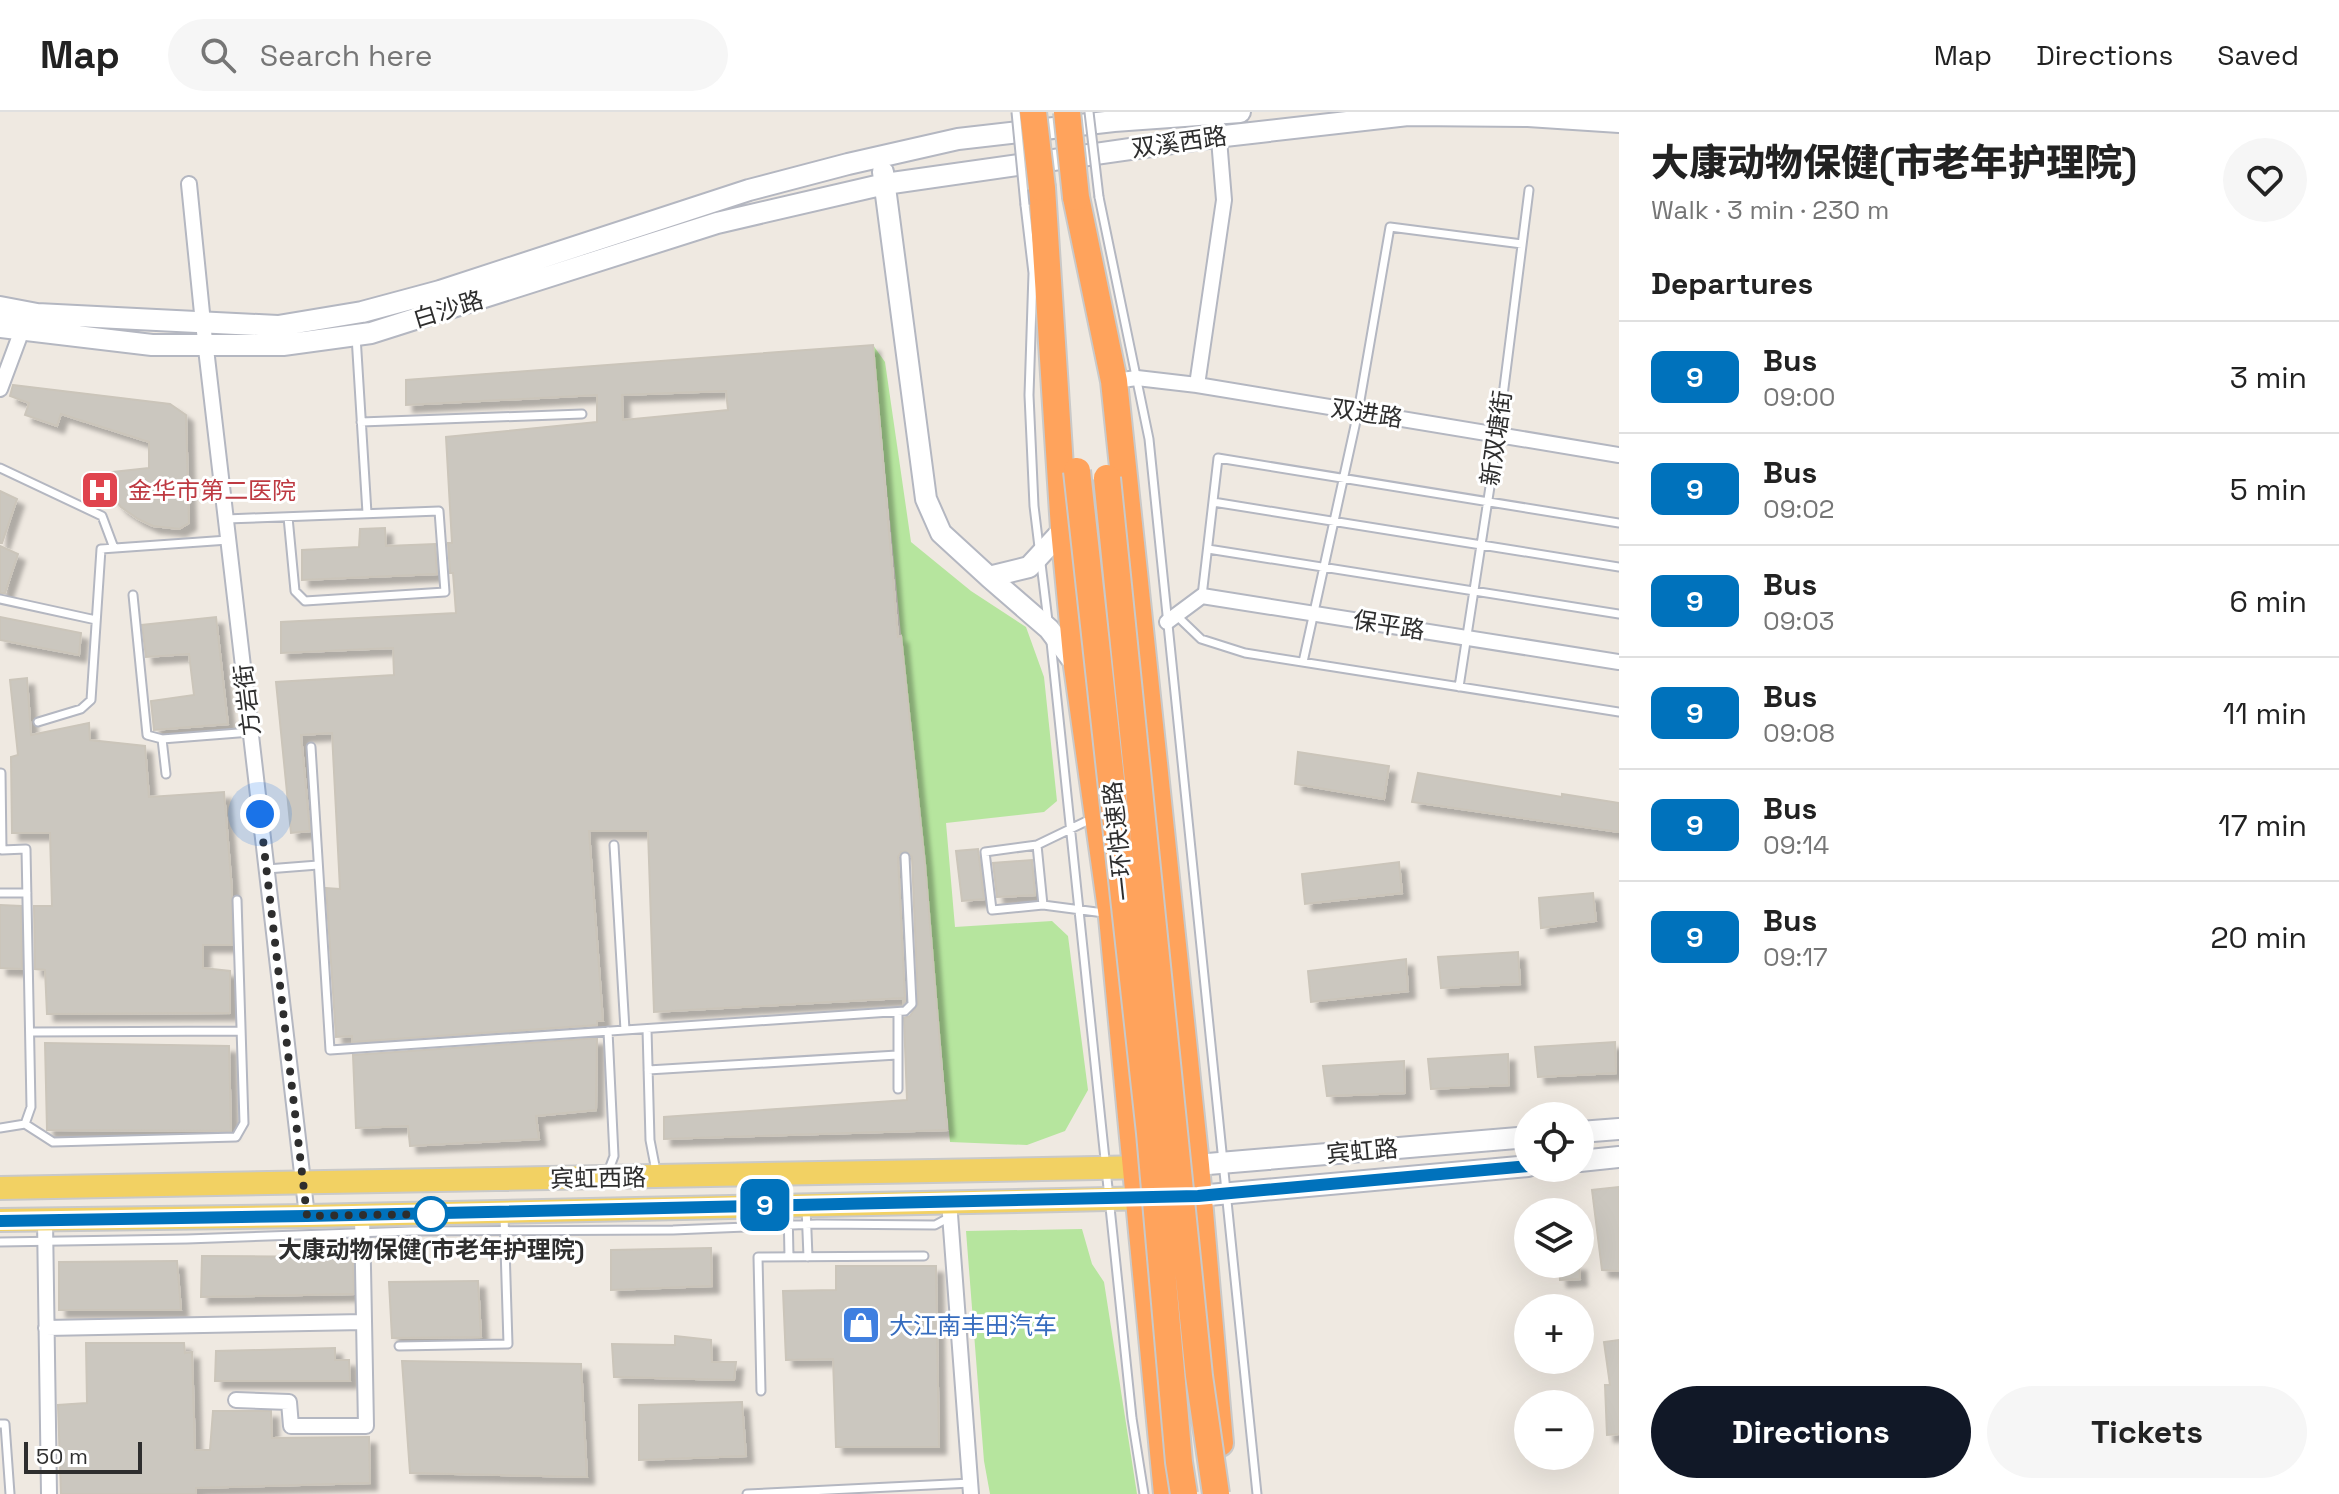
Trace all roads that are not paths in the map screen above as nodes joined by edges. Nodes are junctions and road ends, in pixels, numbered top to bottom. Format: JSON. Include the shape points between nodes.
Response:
{"nodes":[{"id":1,"x":1016,"y":112,"type":"edge"},
{"id":2,"x":1033,"y":112,"type":"edge"},
{"id":3,"x":1067,"y":112,"type":"edge"},
{"id":4,"x":1089,"y":112,"type":"edge"},
{"id":5,"x":1240,"y":112,"type":"edge"},
{"id":6,"x":1217,"y":114,"type":"edge"},
{"id":7,"x":1619,"y":122,"type":"edge"},
{"id":8,"x":1219,"y":136,"type":"junction"},
{"id":9,"x":881,"y":156,"type":"junction"},
{"id":10,"x":189,"y":184,"type":"dead end"},
{"id":11,"x":885,"y":184,"type":"junction"},
{"id":12,"x":1529,"y":190,"type":"dead end"},
{"id":13,"x":1034,"y":196,"type":"junction"},
{"id":14,"x":1088,"y":197,"type":"junction"},
{"id":15,"x":1522,"y":244,"type":"junction"},
{"id":16,"x":0,"y":307,"type":"edge"},
{"id":17,"x":203,"y":323,"type":"junction"},
{"id":18,"x":0,"y":327,"type":"edge"},
{"id":19,"x":22,"y":330,"type":"junction"},
{"id":20,"x":356,"y":335,"type":"junction"},
{"id":21,"x":205,"y":345,"type":"junction"},
{"id":22,"x":1126,"y":380,"type":"junction"},
{"id":23,"x":1197,"y":385,"type":"junction"},
{"id":24,"x":0,"y":387,"type":"edge"},
{"id":25,"x":1358,"y":412,"type":"junction"},
{"id":26,"x":582,"y":414,"type":"dead end"},
{"id":27,"x":361,"y":422,"type":"junction"},
{"id":28,"x":1498,"y":435,"type":"junction"},
{"id":29,"x":1619,"y":455,"type":"edge"},
{"id":30,"x":0,"y":468,"type":"edge"},
{"id":31,"x":1342,"y":478,"type":"junction"},
{"id":32,"x":1213,"y":502,"type":"junction"},
{"id":33,"x":1487,"y":502,"type":"junction"},
{"id":34,"x":367,"y":513,"type":"junction"},
{"id":35,"x":288,"y":517,"type":"junction"},
{"id":36,"x":226,"y":519,"type":"junction"},
{"id":37,"x":1333,"y":520,"type":"junction"},
{"id":38,"x":1619,"y":523,"type":"edge"},
{"id":39,"x":1064,"y":529,"type":"junction"},
{"id":40,"x":228,"y":540,"type":"junction"},
{"id":41,"x":1481,"y":544,"type":"junction"},
{"id":42,"x":114,"y":548,"type":"junction"},
{"id":43,"x":1208,"y":549,"type":"junction"},
{"id":44,"x":1041,"y":557,"type":"junction"},
{"id":45,"x":1323,"y":567,"type":"junction"},
{"id":46,"x":1619,"y":567,"type":"edge"},
{"id":47,"x":989,"y":577,"type":"junction"},
{"id":48,"x":1474,"y":591,"type":"junction"},
{"id":49,"x":133,"y":595,"type":"dead end"},
{"id":50,"x":1202,"y":596,"type":"junction"},
{"id":51,"x":0,"y":599,"type":"edge"},
{"id":52,"x":1313,"y":613,"type":"junction"},
{"id":53,"x":1619,"y":614,"type":"edge"},
{"id":54,"x":1171,"y":618,"type":"junction"},
{"id":55,"x":96,"y":620,"type":"junction"},
{"id":56,"x":1049,"y":629,"type":"junction"},
{"id":57,"x":1467,"y":638,"type":"junction"},
{"id":58,"x":1303,"y":662,"type":"junction"},
{"id":59,"x":1619,"y":662,"type":"edge"},
{"id":60,"x":1077,"y":666,"type":"junction"},
{"id":61,"x":1459,"y":687,"type":"junction"},
{"id":62,"x":1619,"y":712,"type":"edge"},
{"id":63,"x":38,"y":722,"type":"dead end"},
{"id":64,"x":251,"y":732,"type":"junction"},
{"id":65,"x":162,"y":739,"type":"junction"},
{"id":66,"x":311,"y":747,"type":"dead end"},
{"id":67,"x":1,"y":773,"type":"edge"},
{"id":68,"x":166,"y":774,"type":"dead end"},
{"id":69,"x":1099,"y":816,"type":"junction"},
{"id":70,"x":1071,"y":827,"type":"junction"},
{"id":71,"x":614,"y":845,"type":"dead end"},
{"id":72,"x":1037,"y":845,"type":"junction"},
{"id":73,"x":905,"y":857,"type":"dead end"},
{"id":74,"x":318,"y":865,"type":"junction"},
{"id":75,"x":267,"y":869,"type":"junction"},
{"id":76,"x":0,"y":893,"type":"edge"},
{"id":77,"x":27,"y":893,"type":"junction"},
{"id":78,"x":237,"y":900,"type":"dead end"},
{"id":79,"x":1043,"y":905,"type":"junction"},
{"id":80,"x":1080,"y":910,"type":"junction"},
{"id":81,"x":1112,"y":917,"type":"junction"},
{"id":82,"x":898,"y":1012,"type":"junction"},
{"id":83,"x":647,"y":1029,"type":"junction"},
{"id":84,"x":625,"y":1030,"type":"junction"},
{"id":85,"x":241,"y":1031,"type":"junction"},
{"id":86,"x":608,"y":1031,"type":"junction"},
{"id":87,"x":30,"y":1032,"type":"junction"},
{"id":88,"x":897,"y":1055,"type":"junction"},
{"id":89,"x":648,"y":1070,"type":"junction"},
{"id":90,"x":898,"y":1089,"type":"dead end"},
{"id":91,"x":25,"y":1124,"type":"junction"},
{"id":92,"x":0,"y":1128,"type":"edge"},
{"id":93,"x":1619,"y":1129,"type":"edge"},
{"id":94,"x":1594,"y":1131,"type":"edge"},
{"id":95,"x":1514,"y":1138,"type":"edge"},
{"id":96,"x":1619,"y":1157,"type":"edge"},
{"id":97,"x":1594,"y":1160,"type":"edge"},
{"id":98,"x":1225,"y":1163,"type":"junction"},
{"id":99,"x":1196,"y":1165,"type":"junction"},
{"id":100,"x":1514,"y":1167,"type":"edge"},
{"id":101,"x":1136,"y":1168,"type":"junction"},
{"id":102,"x":1106,"y":1169,"type":"junction"},
{"id":103,"x":657,"y":1177,"type":"junction"},
{"id":104,"x":605,"y":1178,"type":"junction"},
{"id":105,"x":303,"y":1184,"type":"junction"},
{"id":106,"x":0,"y":1188,"type":"edge"},
{"id":107,"x":1228,"y":1194,"type":"junction"},
{"id":108,"x":1198,"y":1196,"type":"junction"},
{"id":109,"x":1109,"y":1197,"type":"junction"},
{"id":110,"x":1138,"y":1198,"type":"junction"},
{"id":111,"x":949,"y":1209,"type":"junction"},
{"id":112,"x":797,"y":1215,"type":"junction"},
{"id":113,"x":307,"y":1216,"type":"junction"},
{"id":114,"x":0,"y":1220,"type":"edge"},
{"id":115,"x":504,"y":1221,"type":"junction"},
{"id":116,"x":362,"y":1224,"type":"junction"},
{"id":117,"x":45,"y":1231,"type":"junction"},
{"id":118,"x":0,"y":1242,"type":"edge"},
{"id":119,"x":924,"y":1256,"type":"dead end"},
{"id":120,"x":789,"y":1257,"type":"junction"},
{"id":121,"x":808,"y":1257,"type":"junction"},
{"id":122,"x":364,"y":1322,"type":"junction"},
{"id":123,"x":46,"y":1328,"type":"junction"},
{"id":124,"x":399,"y":1346,"type":"dead end"},
{"id":125,"x":761,"y":1391,"type":"dead end"},
{"id":126,"x":236,"y":1400,"type":"dead end"},
{"id":127,"x":0,"y":1424,"type":"edge"},
{"id":128,"x":971,"y":1489,"type":"edge"},
{"id":129,"x":10,"y":1494,"type":"edge"},
{"id":130,"x":49,"y":1494,"type":"edge"},
{"id":131,"x":747,"y":1494,"type":"edge"},
{"id":132,"x":1144,"y":1494,"type":"edge"},
{"id":133,"x":1167,"y":1494,"type":"edge"},
{"id":134,"x":1184,"y":1494,"type":"edge"},
{"id":135,"x":1216,"y":1494,"type":"edge"},
{"id":136,"x":1226,"y":1494,"type":"edge"},
{"id":137,"x":1257,"y":1494,"type":"edge"}],
"edges":[{"from":1,"to":13,"type":"lane","bridge":true},
{"from":2,"to":13,"type":"highway","bridge":true},
{"from":3,"to":14,"type":"highway","bridge":true},
{"from":4,"to":14,"type":"lane","bridge":true},
{"from":5,"to":6,"type":"main road","name":"双溪西路"},
{"from":6,"to":8,"type":"street"},
{"from":6,"to":9,"type":"main road","name":"双溪西路","via":[[958,139]]},
{"from":7,"to":8,"type":"main road","name":"双溪西路","via":[[1408,115]]},
{"from":8,"to":11,"type":"main road","name":"双溪西路"},
{"from":8,"to":23,"type":"street","via":[[1224,200]]},
{"from":9,"to":11,"type":"main road"},
{"from":9,"to":17,"type":"main road","name":"白沙路","via":[[749,190],[362,312],[278,326]]},
{"from":10,"to":17,"type":"street","name":"方岩街"},
{"from":11,"to":20,"type":"main road","name":"白沙路","via":[[717,223]]},
{"from":11,"to":47,"type":"main road","via":[[926,499],[941,533]]},
{"from":12,"to":15,"type":"lane","name":"新双塘街"},
{"from":13,"to":39,"type":"highway"},
{"from":13,"to":44,"type":"lane","via":[[1029,395]]},
{"from":13,"to":134,"type":"highway","name":"一环快速路","bridge":true,"via":[[1077,471]]},
{"from":14,"to":22,"type":"highway"},
{"from":14,"to":135,"type":"highway","name":"一环快速路","bridge":true,"via":[[1107,478],[1199,1376]]},
{"from":15,"to":25,"type":"lane","via":[[1390,227]]},
{"from":15,"to":28,"type":"lane","name":"新双塘街"},
{"from":16,"to":17,"type":"main road","name":"白沙路","via":[[37,314]]},
{"from":17,"to":21,"type":"street","name":"方岩街"},
{"from":18,"to":19,"type":"main road","name":"白沙路"},
{"from":19,"to":21,"type":"main road","name":"白沙路","via":[[152,345]]},
{"from":19,"to":24,"type":"street"},
{"from":20,"to":21,"type":"main road","name":"白沙路","via":[[283,345]]},
{"from":20,"to":27,"type":"lane"},
{"from":21,"to":36,"type":"street","name":"方岩街"},
{"from":22,"to":23,"type":"street","name":"双进路"},
{"from":22,"to":54,"type":"lane","via":[[1149,439]]},
{"from":22,"to":99,"type":"highway"},
{"from":23,"to":25,"type":"street","name":"双进路"},
{"from":25,"to":28,"type":"street","name":"双进路"},
{"from":25,"to":31,"type":"lane"},
{"from":26,"to":27,"type":"lane"},
{"from":27,"to":34,"type":"lane"},
{"from":28,"to":29,"type":"street","name":"双进路"},
{"from":28,"to":33,"type":"lane","name":"新双塘街"},
{"from":30,"to":42,"type":"lane","via":[[102,516]]},
{"from":31,"to":32,"type":"lane","via":[[1218,458]]},
{"from":31,"to":33,"type":"lane"},
{"from":31,"to":37,"type":"lane"},
{"from":32,"to":37,"type":"lane"},
{"from":32,"to":43,"type":"lane"},
{"from":33,"to":38,"type":"lane"},
{"from":33,"to":41,"type":"lane","name":"新双塘街"},
{"from":34,"to":35,"type":"lane"},
{"from":34,"to":35,"type":"lane","via":[[439,511],[445,592],[305,601],[295,591]]},
{"from":35,"to":36,"type":"lane"},
{"from":36,"to":40,"type":"street","name":"方岩街"},
{"from":37,"to":41,"type":"lane"},
{"from":37,"to":45,"type":"lane"},
{"from":39,"to":44,"type":"main road"},
{"from":39,"to":60,"type":"highway"},
{"from":40,"to":42,"type":"lane"},
{"from":40,"to":64,"type":"street","name":"方岩街"},
{"from":41,"to":46,"type":"lane"},
{"from":41,"to":48,"type":"lane","name":"新双塘街"},
{"from":42,"to":55,"type":"lane","via":[[101,549]]},
{"from":43,"to":45,"type":"lane"},
{"from":43,"to":50,"type":"lane"},
{"from":44,"to":47,"type":"main road","via":[[1029,567]]},
{"from":44,"to":56,"type":"lane"},
{"from":45,"to":48,"type":"lane"},
{"from":45,"to":52,"type":"lane"},
{"from":47,"to":56,"type":"main road"},
{"from":48,"to":53,"type":"lane"},
{"from":48,"to":57,"type":"lane","name":"新双塘街"},
{"from":49,"to":65,"type":"lane","via":[[147,735]]},
{"from":50,"to":52,"type":"street","name":"保平路"},
{"from":50,"to":54,"type":"street"},
{"from":51,"to":55,"type":"lane"},
{"from":52,"to":57,"type":"street","name":"保平路"},
{"from":52,"to":58,"type":"lane"},
{"from":54,"to":58,"type":"lane","via":[[1201,639]]},
{"from":54,"to":98,"type":"lane"},
{"from":55,"to":63,"type":"lane","via":[[91,700],[81,709]]},
{"from":56,"to":60,"type":"main road"},
{"from":56,"to":70,"type":"lane"},
{"from":57,"to":59,"type":"street","name":"保平路"},
{"from":57,"to":61,"type":"lane","name":"新双塘街"},
{"from":58,"to":61,"type":"lane"},
{"from":60,"to":69,"type":"highway"},
{"from":61,"to":62,"type":"lane"},
{"from":64,"to":65,"type":"lane"},
{"from":64,"to":75,"type":"street","name":"方岩街"},
{"from":65,"to":68,"type":"lane"},
{"from":66,"to":74,"type":"lane"},
{"from":67,"to":77,"type":"lane","via":[[2,850],[26,849]]},
{"from":69,"to":70,"type":"lane"},
{"from":69,"to":81,"type":"highway"},
{"from":70,"to":72,"type":"lane"},
{"from":70,"to":80,"type":"lane"},
{"from":71,"to":84,"type":"lane"},
{"from":72,"to":79,"type":"lane"},
{"from":72,"to":79,"type":"lane","via":[[985,852],[992,910]]},
{"from":73,"to":82,"type":"lane","via":[[912,1004]]},
{"from":74,"to":75,"type":"lane"},
{"from":74,"to":86,"type":"lane","via":[[330,1050]]},
{"from":75,"to":105,"type":"street","name":"方岩街"},
{"from":76,"to":77,"type":"lane"},
{"from":77,"to":87,"type":"lane"},
{"from":78,"to":85,"type":"lane"},
{"from":79,"to":80,"type":"lane"},
{"from":80,"to":81,"type":"lane"},
{"from":80,"to":102,"type":"lane"},
{"from":81,"to":101,"type":"highway"},
{"from":82,"to":83,"type":"lane"},
{"from":82,"to":88,"type":"lane"},
{"from":83,"to":84,"type":"lane"},
{"from":83,"to":89,"type":"lane"},
{"from":84,"to":86,"type":"lane"},
{"from":85,"to":87,"type":"lane"},
{"from":85,"to":91,"type":"lane","via":[[244,1123],[236,1137],[53,1142]]},
{"from":86,"to":104,"type":"lane","via":[[614,1156]]},
{"from":87,"to":91,"type":"lane","via":[[31,1107]]},
{"from":88,"to":89,"type":"lane"},
{"from":88,"to":90,"type":"lane"},
{"from":89,"to":103,"type":"lane"},
{"from":91,"to":92,"type":"lane"},
{"from":93,"to":94,"type":"main road"},
{"from":95,"to":98,"type":"main road","name":"宾虹路"},
{"from":96,"to":97,"type":"main road"},
{"from":98,"to":99,"type":"main road","name":"宾虹路"},
{"from":98,"to":107,"type":"lane"},
{"from":99,"to":101,"type":"main road","name":"宾虹西路"},
{"from":99,"to":108,"type":"highway"},
{"from":100,"to":107,"type":"main road","name":"宾虹路"},
{"from":101,"to":102,"type":"main road","name":"宾虹西路"},
{"from":101,"to":110,"type":"highway"},
{"from":102,"to":103,"type":"main road","name":"宾虹西路"},
{"from":102,"to":109,"type":"lane"},
{"from":103,"to":104,"type":"main road","name":"宾虹西路"},
{"from":104,"to":105,"type":"main road","name":"宾虹西路"},
{"from":105,"to":106,"type":"main road","name":"宾虹西路"},
{"from":105,"to":113,"type":"street","name":"方岩街"},
{"from":107,"to":108,"type":"main road","name":"宾虹路"},
{"from":107,"to":137,"type":"lane"},
{"from":108,"to":110,"type":"main road","name":"宾虹西路"},
{"from":108,"to":136,"type":"highway"},
{"from":109,"to":110,"type":"main road","name":"宾虹西路"},
{"from":109,"to":111,"type":"main road","name":"宾虹西路"},
{"from":109,"to":132,"type":"lane"},
{"from":110,"to":133,"type":"highway"},
{"from":111,"to":112,"type":"main road","name":"宾虹西路"},
{"from":111,"to":128,"type":"street"},
{"from":112,"to":115,"type":"main road","name":"宾虹西路"},
{"from":112,"to":120,"type":"lane"},
{"from":112,"to":121,"type":"lane"},
{"from":113,"to":116,"type":"main road","name":"宾虹西路"},
{"from":113,"to":117,"type":"main road","name":"宾虹西路"},
{"from":114,"to":117,"type":"main road","name":"宾虹西路"},
{"from":115,"to":116,"type":"main road","name":"宾虹西路"},
{"from":115,"to":124,"type":"lane","via":[[508,1344]]},
{"from":116,"to":117,"type":"lane"},
{"from":116,"to":122,"type":"street"},
{"from":117,"to":118,"type":"lane"},
{"from":117,"to":123,"type":"street"},
{"from":119,"to":121,"type":"lane"},
{"from":120,"to":121,"type":"lane"},
{"from":120,"to":125,"type":"lane","via":[[758,1257]]},
{"from":122,"to":123,"type":"street"},
{"from":122,"to":126,"type":"street","via":[[366,1426],[291,1426],[289,1402]]},
{"from":123,"to":130,"type":"street"},
{"from":127,"to":129,"type":"lane","via":[[5,1424]]},
{"from":128,"to":131,"type":"lane"}]}
